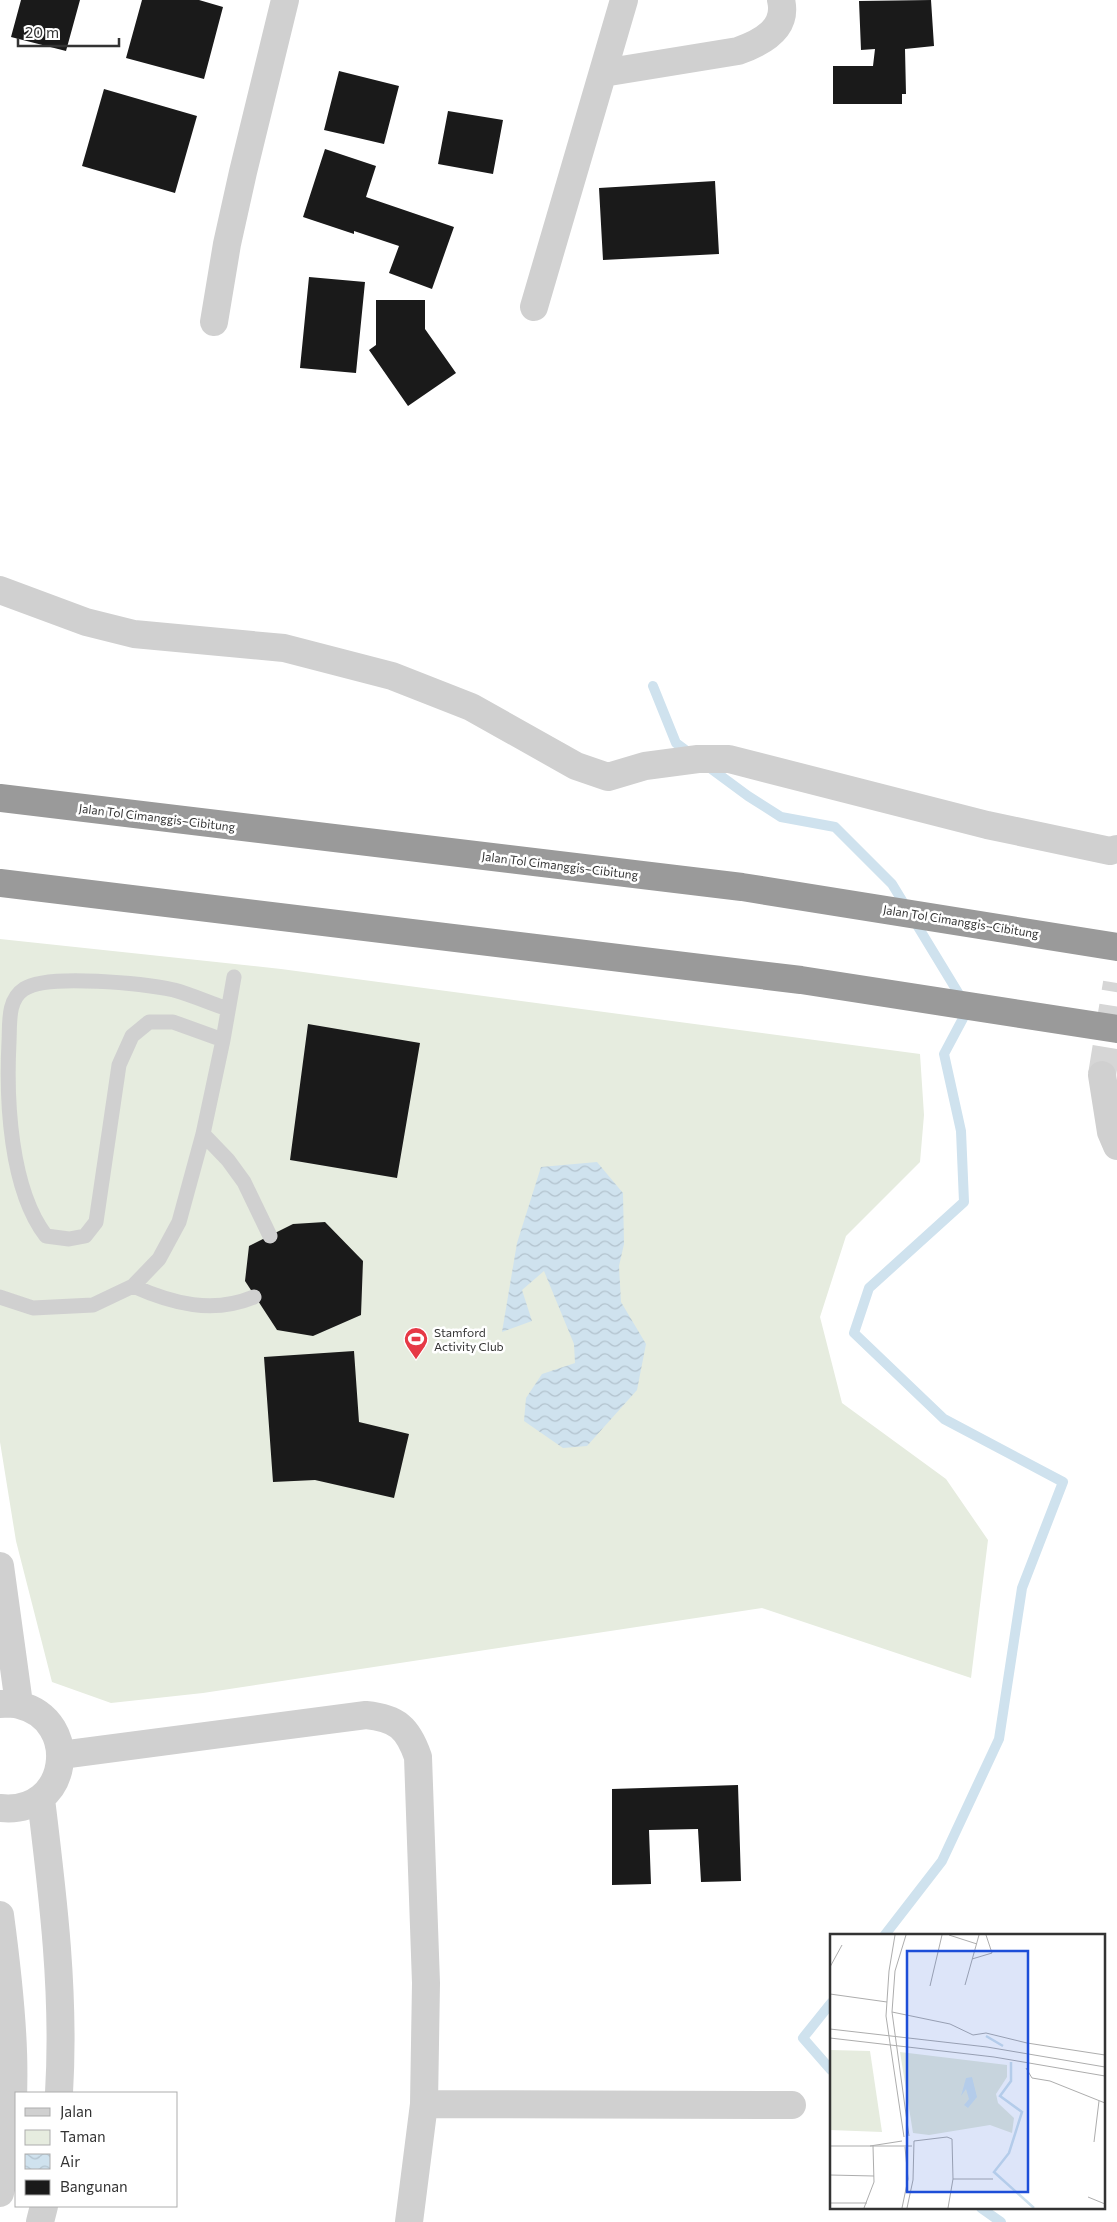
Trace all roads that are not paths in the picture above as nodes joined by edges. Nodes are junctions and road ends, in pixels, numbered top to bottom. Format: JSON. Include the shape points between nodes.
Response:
{"nodes":[{"id":1,"x":285,"y":0,"type":"edge"},
{"id":2,"x":624,"y":0,"type":"edge"},
{"id":3,"x":781,"y":0,"type":"edge"},
{"id":4,"x":603,"y":74,"type":"junction"},
{"id":5,"x":534,"y":307,"type":"dead end"},
{"id":6,"x":214,"y":322,"type":"dead end"},
{"id":7,"x":0,"y":590,"type":"edge"},
{"id":8,"x":0,"y":798,"type":"edge"},
{"id":9,"x":1115,"y":855,"type":"edge"},
{"id":10,"x":0,"y":883,"type":"edge"},
{"id":11,"x":1117,"y":947,"type":"edge"},
{"id":12,"x":234,"y":977,"type":"dead end"},
{"id":13,"x":228,"y":1009,"type":"junction"},
{"id":14,"x":1117,"y":1029,"type":"edge"},
{"id":15,"x":224,"y":1040,"type":"junction"},
{"id":16,"x":1102,"y":1075,"type":"tunnel mouth"},
{"id":17,"x":203,"y":1134,"type":"junction"},
{"id":18,"x":1117,"y":1146,"type":"edge"},
{"id":19,"x":270,"y":1236,"type":"dead end"},
{"id":20,"x":133,"y":1286,"type":"junction"},
{"id":21,"x":254,"y":1297,"type":"dead end"},
{"id":22,"x":0,"y":1298,"type":"edge"},
{"id":23,"x":0,"y":1566,"type":"edge"},
{"id":24,"x":9,"y":1704,"type":"edge"},
{"id":25,"x":60,"y":1755,"type":"junction"},
{"id":26,"x":41,"y":1799,"type":"junction"},
{"id":27,"x":0,"y":1808,"type":"edge"},
{"id":28,"x":0,"y":1915,"type":"edge"},
{"id":29,"x":59,"y":2092,"type":"edge"},
{"id":30,"x":424,"y":2104,"type":"junction"},
{"id":31,"x":792,"y":2105,"type":"dead end"},
{"id":32,"x":0,"y":2193,"type":"edge"},
{"id":33,"x":44,"y":2207,"type":"edge"},
{"id":34,"x":40,"y":2222,"type":"edge"},
{"id":35,"x":409,"y":2222,"type":"edge"}],
"edges":[{"from":1,"to":6,"type":"street","via":[[227,244]]},
{"from":2,"to":4,"type":"street"},
{"from":3,"to":4,"type":"street","via":[[781,20],[767,37],[755,45],[738,51]]},
{"from":4,"to":5,"type":"street"},
{"from":7,"to":9,"type":"street","via":[[86,622],[134,634],[284,648],[392,676],[471,707],[576,766],[608,777],[645,766],[698,759],[729,759]]},
{"from":8,"to":11,"type":"highway","name":"Jalan Tol Cimanggis–Cibitung","via":[[742,887]]},
{"from":10,"to":14,"type":"highway","via":[[801,980]]},
{"from":12,"to":13,"type":"lane"},
{"from":13,"to":15,"type":"lane"},
{"from":13,"to":15,"type":"lane","via":[[174,990],[114,982],[47,981],[23,989],[11,1006],[7,1075],[10,1134],[35,1221],[46,1236],[70,1239],[85,1236],[96,1222],[119,1065],[132,1036],[149,1022],[173,1022]]},
{"from":15,"to":17,"type":"lane"},
{"from":16,"to":18,"type":"street"},
{"from":17,"to":19,"type":"lane","via":[[244,1182]]},
{"from":17,"to":20,"type":"lane","via":[[178,1222],[159,1259]]},
{"from":20,"to":21,"type":"lane","via":[[158,1298],[217,1307]]},
{"from":20,"to":22,"type":"lane","via":[[92,1306],[33,1308]]},
{"from":23,"to":24,"type":"street"},
{"from":24,"to":25,"type":"street","via":[[35,1712],[48,1723],[57,1738]]},
{"from":25,"to":26,"type":"street","via":[[59,1771],[52,1787]]},
{"from":25,"to":30,"type":"street","via":[[366,1715],[379,1716],[401,1727],[411,1738],[418,1757],[426,1983]]},
{"from":26,"to":27,"type":"street","via":[[14,1810]]},
{"from":26,"to":29,"type":"street","via":[[58,1947],[62,2046]]},
{"from":28,"to":32,"type":"street","via":[[12,2045],[13,2102]]},
{"from":30,"to":31,"type":"street"},
{"from":30,"to":35,"type":"street"},
{"from":33,"to":34,"type":"street"}]}
